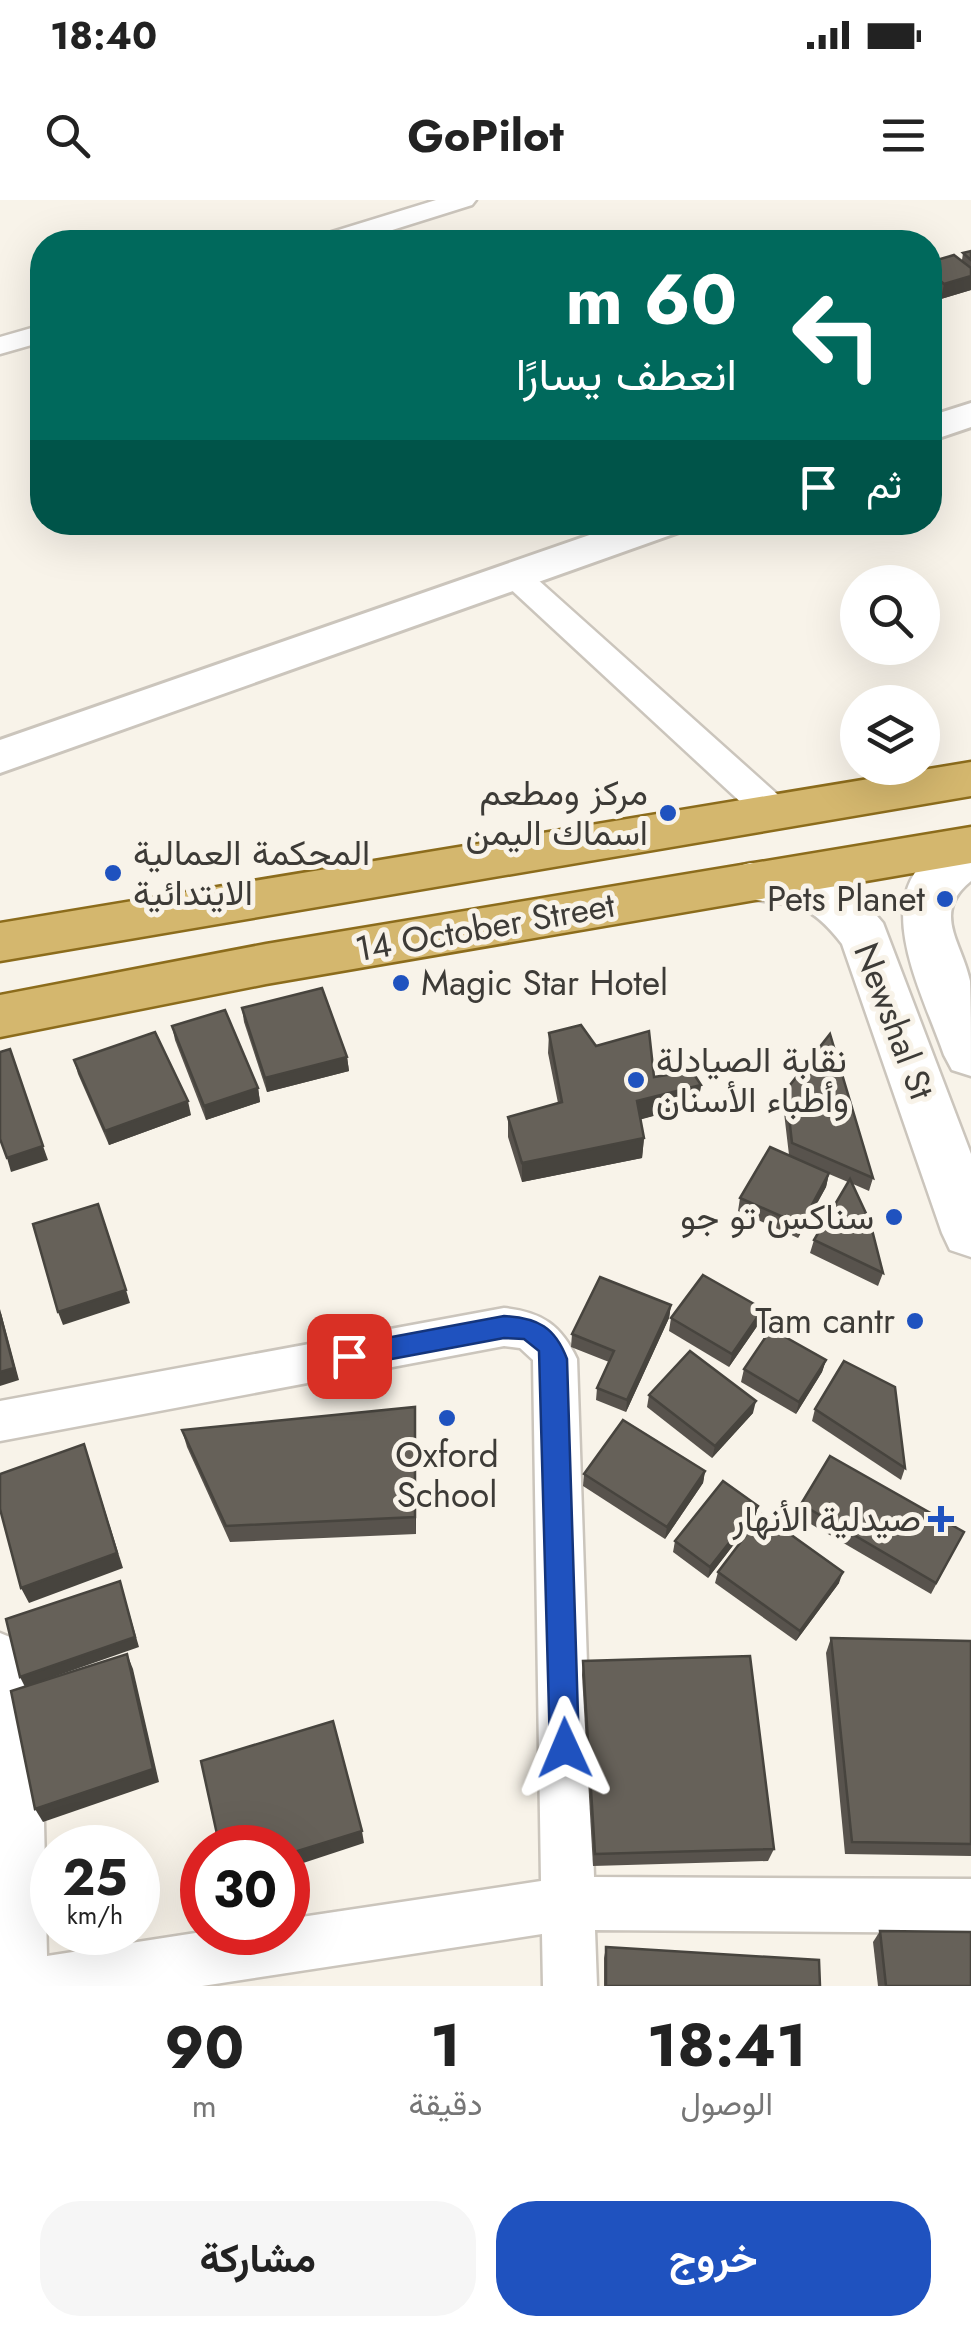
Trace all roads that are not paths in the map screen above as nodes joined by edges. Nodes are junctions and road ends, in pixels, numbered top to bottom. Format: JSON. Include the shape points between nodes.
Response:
{"nodes":[{"id":1,"x":463,"y":200,"type":"edge"},
{"id":2,"x":367,"y":230,"type":"edge"},
{"id":3,"x":30,"y":336,"type":"edge"},
{"id":4,"x":0,"y":346,"type":"edge"},
{"id":5,"x":971,"y":414,"type":"edge"},
{"id":6,"x":942,"y":425,"type":"edge"},
{"id":7,"x":631,"y":535,"type":"edge"},
{"id":8,"x":516,"y":576,"type":"junction"},
{"id":9,"x":0,"y":757,"type":"edge"},
{"id":10,"x":971,"y":779,"type":"edge"},
{"id":11,"x":773,"y":811,"type":"junction"},
{"id":12,"x":971,"y":844,"type":"edge"},
{"id":13,"x":971,"y":854,"type":"edge"},
{"id":14,"x":750,"y":881,"type":"junction"},
{"id":15,"x":0,"y":942,"type":"edge"},
{"id":16,"x":0,"y":1016,"type":"edge"},
{"id":17,"x":971,"y":1055,"type":"edge"},
{"id":18,"x":971,"y":1233,"type":"edge"},
{"id":19,"x":0,"y":1422,"type":"edge"},
{"id":20,"x":0,"y":1656,"type":"edge"},
{"id":21,"x":569,"y":1903,"type":"junction"},
{"id":22,"x":971,"y":1906,"type":"edge"},
{"id":23,"x":23,"y":1986,"type":"edge"},
{"id":24,"x":570,"y":1986,"type":"edge"}],
"edges":[{"from":1,"to":2,"type":"street"},
{"from":3,"to":4,"type":"street"},
{"from":5,"to":6,"type":"street"},
{"from":7,"to":8,"type":"street"},
{"from":8,"to":9,"type":"street"},
{"from":8,"to":11,"type":"street"},
{"from":10,"to":11,"type":"main road","name":"14 October Street"},
{"from":11,"to":15,"type":"main road","name":"14 October Street"},
{"from":12,"to":14,"type":"main road","name":"14 October Street"},
{"from":13,"to":17,"type":"main road","via":[[933,884],[926,934]]},
{"from":14,"to":16,"type":"main road","name":"14 October Street"},
{"from":14,"to":18,"type":"main road","name":"Newshal St","via":[[824,892],[864,936]]},
{"from":19,"to":21,"type":"street","via":[[504,1327],[540,1334],[555,1359]]},
{"from":20,"to":23,"type":"street","via":[[18,1822]]},
{"from":21,"to":22,"type":"street"},
{"from":21,"to":23,"type":"street"},
{"from":21,"to":24,"type":"street"}]}
